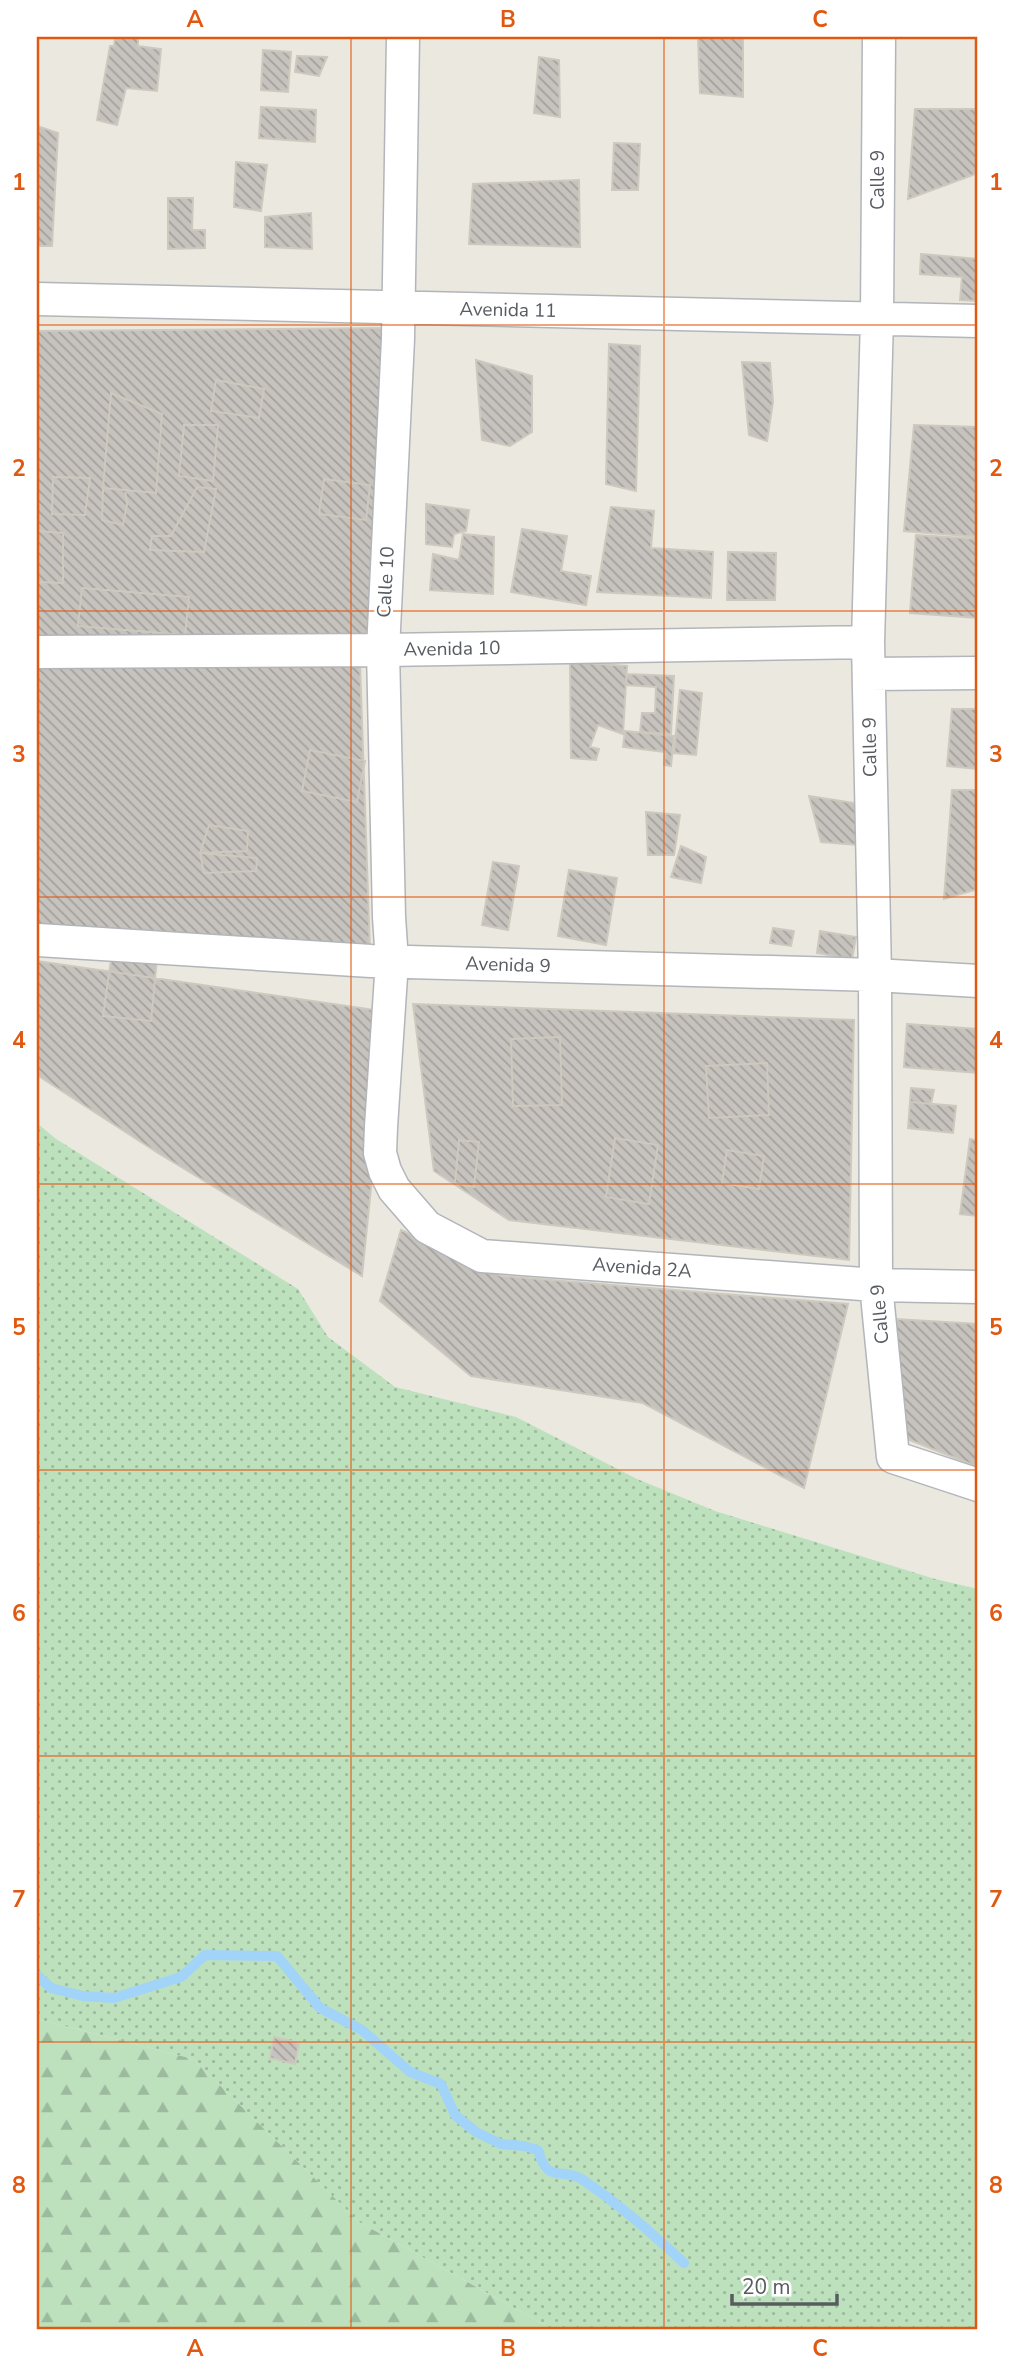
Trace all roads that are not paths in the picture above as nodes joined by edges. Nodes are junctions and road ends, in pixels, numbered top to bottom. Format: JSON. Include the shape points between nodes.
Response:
{"nodes":[{"id":1,"x":403,"y":37,"type":"edge"},
{"id":2,"x":879,"y":37,"type":"edge"},
{"id":3,"x":37,"y":299,"type":"edge"},
{"id":4,"x":398,"y":307,"type":"junction"},
{"id":5,"x":877,"y":318,"type":"junction"},
{"id":6,"x":978,"y":321,"type":"edge"},
{"id":7,"x":868,"y":642,"type":"junction"},
{"id":8,"x":383,"y":650,"type":"junction"},
{"id":9,"x":37,"y":652,"type":"edge"},
{"id":10,"x":978,"y":673,"type":"edge"},
{"id":11,"x":869,"y":674,"type":"junction"},
{"id":12,"x":38,"y":940,"type":"edge"},
{"id":13,"x":392,"y":961,"type":"junction"},
{"id":14,"x":875,"y":975,"type":"junction"},
{"id":15,"x":978,"y":981,"type":"edge"},
{"id":16,"x":381,"y":1127,"type":"joint"},
{"id":17,"x":876,"y":1285,"type":"junction"},
{"id":18,"x":978,"y":1287,"type":"edge"},
{"id":19,"x":978,"y":1485,"type":"edge"}],
"edges":[{"from":1,"to":4,"type":"street","name":"Calle 10"},
{"from":2,"to":5,"type":"street","name":"Calle 9"},
{"from":3,"to":4,"type":"street","name":"Avenida 11"},
{"from":4,"to":5,"type":"street","name":"Avenida 11"},
{"from":4,"to":8,"type":"street","name":"Calle 10"},
{"from":5,"to":6,"type":"street","name":"Avenida 11"},
{"from":5,"to":7,"type":"street","name":"Calle 9"},
{"from":7,"to":8,"type":"street","name":"Avenida 10"},
{"from":7,"to":11,"type":"street","name":"Calle 9"},
{"from":8,"to":9,"type":"street","name":"Avenida 10"},
{"from":8,"to":13,"type":"street","name":"Calle 10"},
{"from":10,"to":11,"type":"street"},
{"from":11,"to":14,"type":"street","name":"Calle 9"},
{"from":12,"to":13,"type":"street","name":"Avenida 9"},
{"from":13,"to":14,"type":"street","name":"Avenida 9"},
{"from":13,"to":16,"type":"street","name":"Calle 10"},
{"from":14,"to":15,"type":"street","name":"Avenida 9"},
{"from":14,"to":17,"type":"street","name":"Calle 9"},
{"from":16,"to":17,"type":"street","name":"Avenida 2A","via":[[380,1153],[394,1189],[427,1227],[482,1256]]},
{"from":17,"to":18,"type":"street","name":"Avenida 2A"},
{"from":17,"to":19,"type":"street","name":"Calle 9","via":[[893,1457]]}]}
